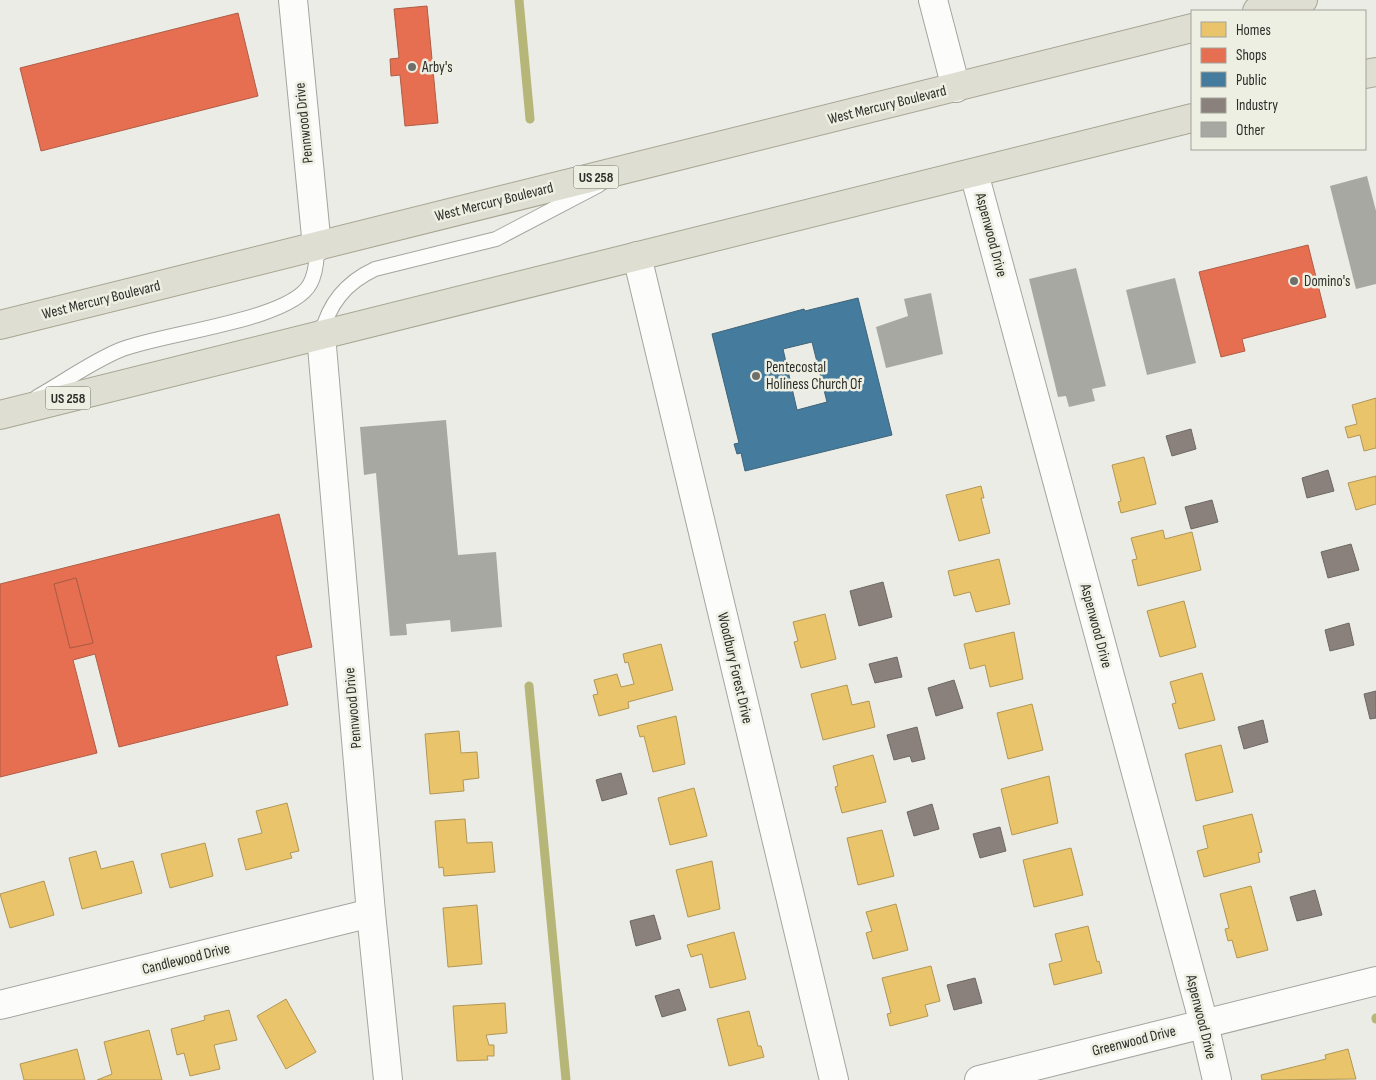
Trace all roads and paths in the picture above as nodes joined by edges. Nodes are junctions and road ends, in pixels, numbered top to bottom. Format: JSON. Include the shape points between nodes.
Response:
{"nodes":[{"id":1,"x":293,"y":0,"type":"edge"},
{"id":2,"x":933,"y":0,"type":"edge"},
{"id":3,"x":1302,"y":0,"type":"edge"},
{"id":4,"x":1260,"y":10,"type":"edge"},
{"id":5,"x":1191,"y":28,"type":"edge"},
{"id":6,"x":956,"y":88,"type":"junction"},
{"id":7,"x":1191,"y":118,"type":"edge"},
{"id":8,"x":633,"y":168,"type":"junction"},
{"id":9,"x":974,"y":173,"type":"junction"},
{"id":10,"x":317,"y":247,"type":"junction"},
{"id":11,"x":637,"y":256,"type":"junction"},
{"id":12,"x":0,"y":326,"type":"edge"},
{"id":13,"x":320,"y":335,"type":"junction"},
{"id":14,"x":4,"y":414,"type":"edge"},
{"id":15,"x":371,"y":913,"type":"junction"},
{"id":16,"x":1376,"y":981,"type":"edge"},
{"id":17,"x":0,"y":1005,"type":"edge"},
{"id":18,"x":1204,"y":1024,"type":"junction"},
{"id":19,"x":388,"y":1080,"type":"edge"},
{"id":20,"x":834,"y":1080,"type":"edge"},
{"id":21,"x":979,"y":1080,"type":"edge"},
{"id":22,"x":1217,"y":1080,"type":"edge"}],
"edges":[{"from":1,"to":10,"type":"street","name":"Pennwood Drive"},
{"from":2,"to":6,"type":"street"},
{"from":3,"to":4,"type":"highway"},
{"from":5,"to":6,"type":"highway","name":"West Mercury Boulevard","number":"US 258"},
{"from":6,"to":8,"type":"highway","name":"West Mercury Boulevard","number":"US 258"},
{"from":7,"to":9,"type":"highway","number":"US 258"},
{"from":8,"to":10,"type":"highway","name":"West Mercury Boulevard","number":"US 258"},
{"from":8,"to":13,"type":"lane","via":[[496,239],[364,274],[340,293]]},
{"from":9,"to":11,"type":"highway","number":"US 258"},
{"from":9,"to":18,"type":"street","name":"Aspenwood Drive"},
{"from":10,"to":12,"type":"highway","name":"West Mercury Boulevard","number":"US 258"},
{"from":10,"to":14,"type":"lane","via":[[310,284],[294,300],[262,313],[120,350]]},
{"from":11,"to":13,"type":"highway","number":"US 258"},
{"from":11,"to":20,"type":"street","name":"Woodbury Forest Drive"},
{"from":13,"to":14,"type":"highway","number":"US 258"},
{"from":13,"to":15,"type":"street","name":"Pennwood Drive"},
{"from":15,"to":17,"type":"street","name":"Candlewood Drive"},
{"from":15,"to":19,"type":"street","name":"Pennwood Drive"},
{"from":16,"to":18,"type":"street","name":"Greenwood Drive"},
{"from":18,"to":21,"type":"street","name":"Greenwood Drive"},
{"from":18,"to":22,"type":"street","name":"Aspenwood Drive"}]}
